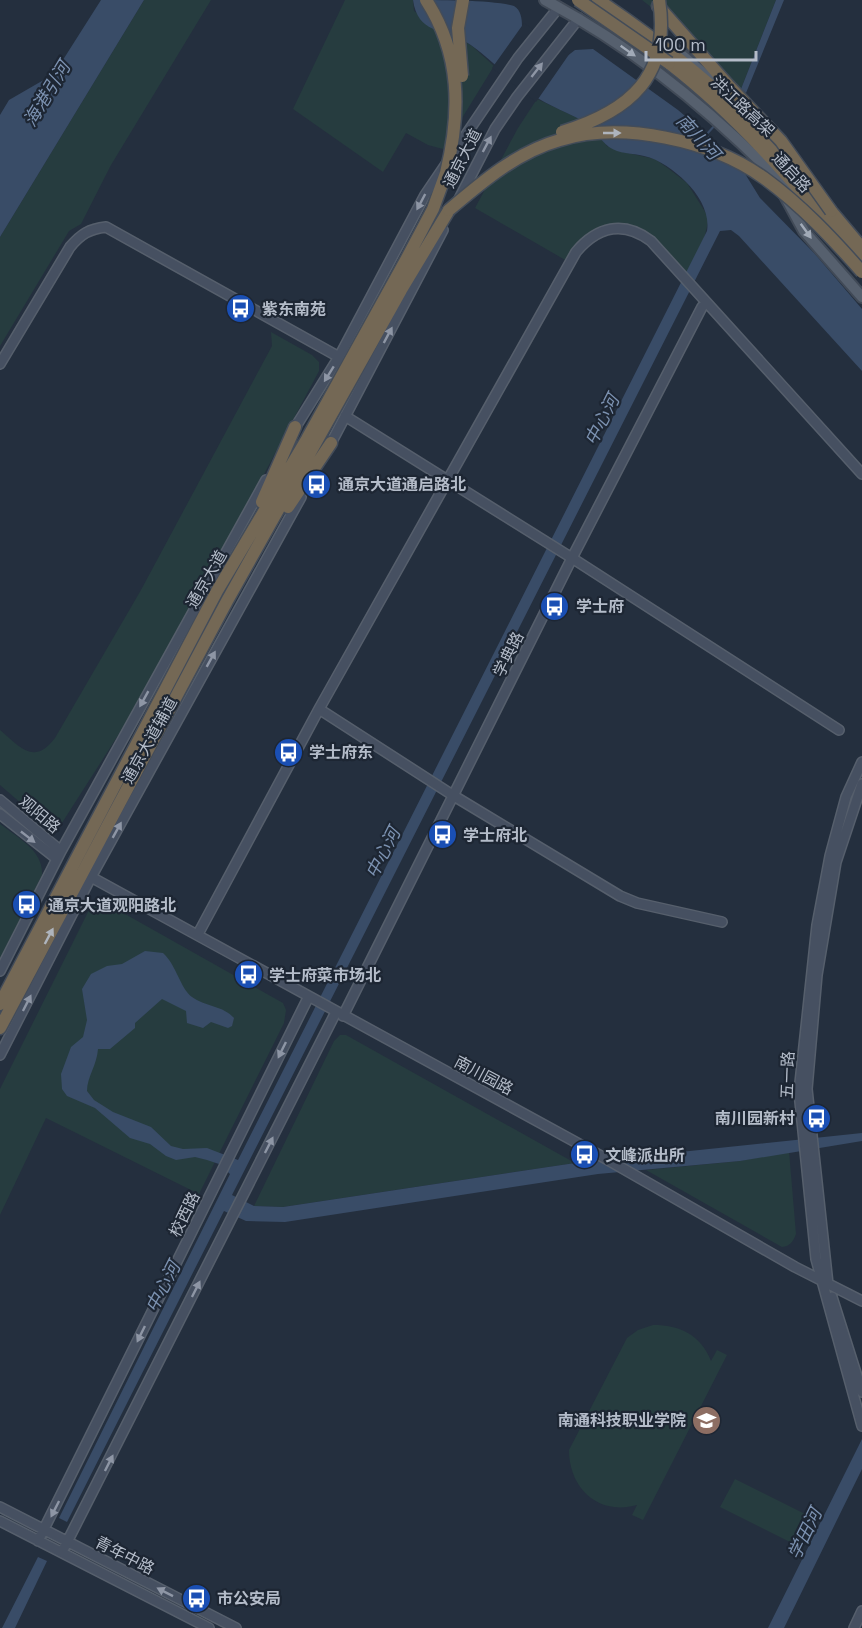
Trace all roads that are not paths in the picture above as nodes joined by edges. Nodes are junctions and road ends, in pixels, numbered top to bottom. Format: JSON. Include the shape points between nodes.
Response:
{"nodes":[{"id":1,"x":426,"y":0,"type":"edge"},
{"id":2,"x":463,"y":0,"type":"edge"},
{"id":3,"x":546,"y":0,"type":"edge"},
{"id":4,"x":578,"y":0,"type":"edge"},
{"id":5,"x":597,"y":0,"type":"edge"},
{"id":6,"x":607,"y":0,"type":"edge"},
{"id":7,"x":653,"y":0,"type":"edge"},
{"id":8,"x":659,"y":0,"type":"edge"},
{"id":9,"x":563,"y":4,"type":"edge"},
{"id":10,"x":579,"y":18,"type":"junction"},
{"id":11,"x":764,"y":164,"type":"junction"},
{"id":12,"x":446,"y":173,"type":"junction"},
{"id":13,"x":449,"y":210,"type":"junction"},
{"id":14,"x":831,"y":211,"type":"junction"},
{"id":15,"x":862,"y":241,"type":"edge"},
{"id":16,"x":862,"y":248,"type":"edge"},
{"id":17,"x":862,"y":263,"type":"edge"},
{"id":18,"x":862,"y":270,"type":"edge"},
{"id":19,"x":862,"y":297,"type":"edge"},
{"id":20,"x":702,"y":307,"type":"dead end"},
{"id":21,"x":339,"y":357,"type":"junction"},
{"id":22,"x":0,"y":364,"type":"edge"},
{"id":23,"x":345,"y":416,"type":"junction"},
{"id":24,"x":295,"y":427,"type":"junction"},
{"id":25,"x":311,"y":441,"type":"junction"},
{"id":26,"x":331,"y":443,"type":"junction"},
{"id":27,"x":862,"y":474,"type":"edge"},
{"id":28,"x":448,"y":480,"type":"junction"},
{"id":29,"x":572,"y":558,"type":"junction"},
{"id":30,"x":217,"y":591,"type":"junction"},
{"id":31,"x":227,"y":601,"type":"junction"},
{"id":32,"x":319,"y":710,"type":"junction"},
{"id":33,"x":840,"y":730,"type":"dead end"},
{"id":34,"x":862,"y":762,"type":"edge"},
{"id":35,"x":862,"y":784,"type":"edge"},
{"id":36,"x":454,"y":796,"type":"junction"},
{"id":37,"x":0,"y":800,"type":"edge"},
{"id":38,"x":0,"y":814,"type":"edge"},
{"id":39,"x":59,"y":855,"type":"junction"},
{"id":40,"x":92,"y":877,"type":"junction"},
{"id":41,"x":722,"y":922,"type":"dead end"},
{"id":42,"x":198,"y":934,"type":"junction"},
{"id":43,"x":0,"y":971,"type":"edge"},
{"id":44,"x":311,"y":999,"type":"junction"},
{"id":45,"x":0,"y":1004,"type":"edge"},
{"id":46,"x":337,"y":1013,"type":"junction"},
{"id":47,"x":1,"y":1027,"type":"edge"},
{"id":48,"x":0,"y":1055,"type":"edge"},
{"id":49,"x":806,"y":1136,"type":"junction"},
{"id":50,"x":823,"y":1280,"type":"junction"},
{"id":51,"x":862,"y":1300,"type":"edge"},
{"id":52,"x":861,"y":1385,"type":"edge"},
{"id":53,"x":862,"y":1426,"type":"edge"},
{"id":54,"x":0,"y":1507,"type":"edge"},
{"id":55,"x":0,"y":1521,"type":"edge"},
{"id":56,"x":44,"y":1530,"type":"junction"},
{"id":57,"x":38,"y":1540,"type":"junction"},
{"id":58,"x":68,"y":1542,"type":"junction"},
{"id":59,"x":62,"y":1552,"type":"junction"},
{"id":60,"x":862,"y":1611,"type":"edge"},
{"id":61,"x":209,"y":1628,"type":"edge"},
{"id":62,"x":236,"y":1628,"type":"edge"},
{"id":63,"x":854,"y":1628,"type":"edge"}],
"edges":[{"from":1,"to":12,"type":"highway","bridge":true,"via":[[442,30],[454,74],[456,117]]},
{"from":2,"to":12,"type":"highway","bridge":true,"via":[[458,28],[462,122]]},
{"from":3,"to":9,"type":"main road","name":"通启路"},
{"from":4,"to":17,"type":"highway","name":"洪江路高架","bridge":true,"via":[[636,38],[715,101],[765,149]]},
{"from":5,"to":10,"type":"main road","name":"通京大道"},
{"from":5,"to":14,"type":"highway","name":"洪江路高架","bridge":true,"via":[[680,58],[720,93]]},
{"from":6,"to":15,"type":"main road","name":"通启路","via":[[722,87],[769,134]]},
{"from":7,"to":14,"type":"highway","bridge":true,"via":[[781,141]]},
{"from":8,"to":13,"type":"highway","bridge":true,"via":[[663,25],[659,50],[652,71],[631,99],[599,119],[512,154],[483,174]]},
{"from":9,"to":10,"type":"main road","name":"通启路"},
{"from":9,"to":21,"type":"street","name":"通京大道","one_way":true,"via":[[539,31],[425,195]]},
{"from":10,"to":11,"type":"main road","name":"通启路","one_way":true,"via":[[680,88]]},
{"from":23,"to":10,"type":"street","name":"通京大道","one_way":true,"via":[[495,129]]},
{"from":11,"to":18,"type":"main road","name":"通启路"},
{"from":11,"to":19,"type":"main road","one_way":true,"via":[[804,231]]},
{"from":12,"to":25,"type":"highway","name":"通京大道","via":[[423,229]]},
{"from":13,"to":18,"type":"highway","one_way":true,"bridge":true,"via":[[515,160],[559,140],[595,133],[654,135],[720,155],[763,177],[806,212]]},
{"from":13,"to":25,"type":"highway","name":"通京大道"},
{"from":14,"to":16,"type":"highway","name":"洪江路高架"},
{"from":20,"to":29,"type":"street","name":"学典路"},
{"from":21,"to":22,"type":"street","via":[[106,227],[80,235],[70,247]]},
{"from":21,"to":24,"type":"street","name":"通京大道","one_way":true},
{"from":23,"to":26,"type":"street","name":"通京大道"},
{"from":23,"to":28,"type":"street"},
{"from":24,"to":30,"type":"highway"},
{"from":24,"to":39,"type":"street","name":"通京大道辅道","one_way":true},
{"from":25,"to":30,"type":"highway","name":"通京大道"},
{"from":25,"to":31,"type":"highway","name":"通京大道"},
{"from":26,"to":31,"type":"highway"},
{"from":40,"to":26,"type":"street","name":"通京大道辅道","one_way":true},
{"from":27,"to":28,"type":"street","via":[[651,241],[616,227],[595,234],[576,252]]},
{"from":28,"to":29,"type":"street"},
{"from":28,"to":32,"type":"street"},
{"from":29,"to":33,"type":"street"},
{"from":29,"to":36,"type":"street","name":"学典路"},
{"from":30,"to":45,"type":"highway","name":"通京大道"},
{"from":47,"to":31,"type":"highway","name":"通京大道","one_way":true},
{"from":32,"to":36,"type":"street"},
{"from":32,"to":42,"type":"street"},
{"from":34,"to":49,"type":"street","name":"五一路","via":[[844,807],[817,925],[799,1092]]},
{"from":35,"to":49,"type":"street","name":"五一路","via":[[836,862],[817,975]]},
{"from":36,"to":41,"type":"street","via":[[620,896]]},
{"from":36,"to":46,"type":"street","name":"学典路"},
{"from":37,"to":39,"type":"street","name":"观阳路"},
{"from":38,"to":39,"type":"street","name":"观阳路","one_way":true},
{"from":39,"to":43,"type":"street","name":"通京大道辅道"},
{"from":40,"to":42,"type":"street","name":"南川园路"},
{"from":48,"to":40,"type":"street","name":"通京大道辅道","one_way":true},
{"from":42,"to":44,"type":"street","name":"南川园路"},
{"from":44,"to":46,"type":"street","name":"南川园路"},
{"from":44,"to":56,"type":"street","name":"校西路","one_way":true},
{"from":46,"to":50,"type":"street","name":"南川园路"},
{"from":58,"to":46,"type":"street","one_way":true},
{"from":49,"to":50,"type":"street","name":"五一路"},
{"from":50,"to":51,"type":"street","name":"南川园路"},
{"from":50,"to":52,"type":"street","name":"五一路"},
{"from":50,"to":53,"type":"street","name":"五一路"},
{"from":54,"to":56,"type":"street","name":"青年中路"},
{"from":55,"to":57,"type":"street","name":"青年中路"},
{"from":56,"to":57,"type":"street","name":"校西路"},
{"from":56,"to":58,"type":"street","name":"青年中路"},
{"from":57,"to":59,"type":"street","name":"青年中路"},
{"from":58,"to":59,"type":"street"},
{"from":62,"to":58,"type":"street","name":"青年中路","one_way":true},
{"from":59,"to":61,"type":"street","name":"青年中路"},
{"from":60,"to":63,"type":"street"}]}
